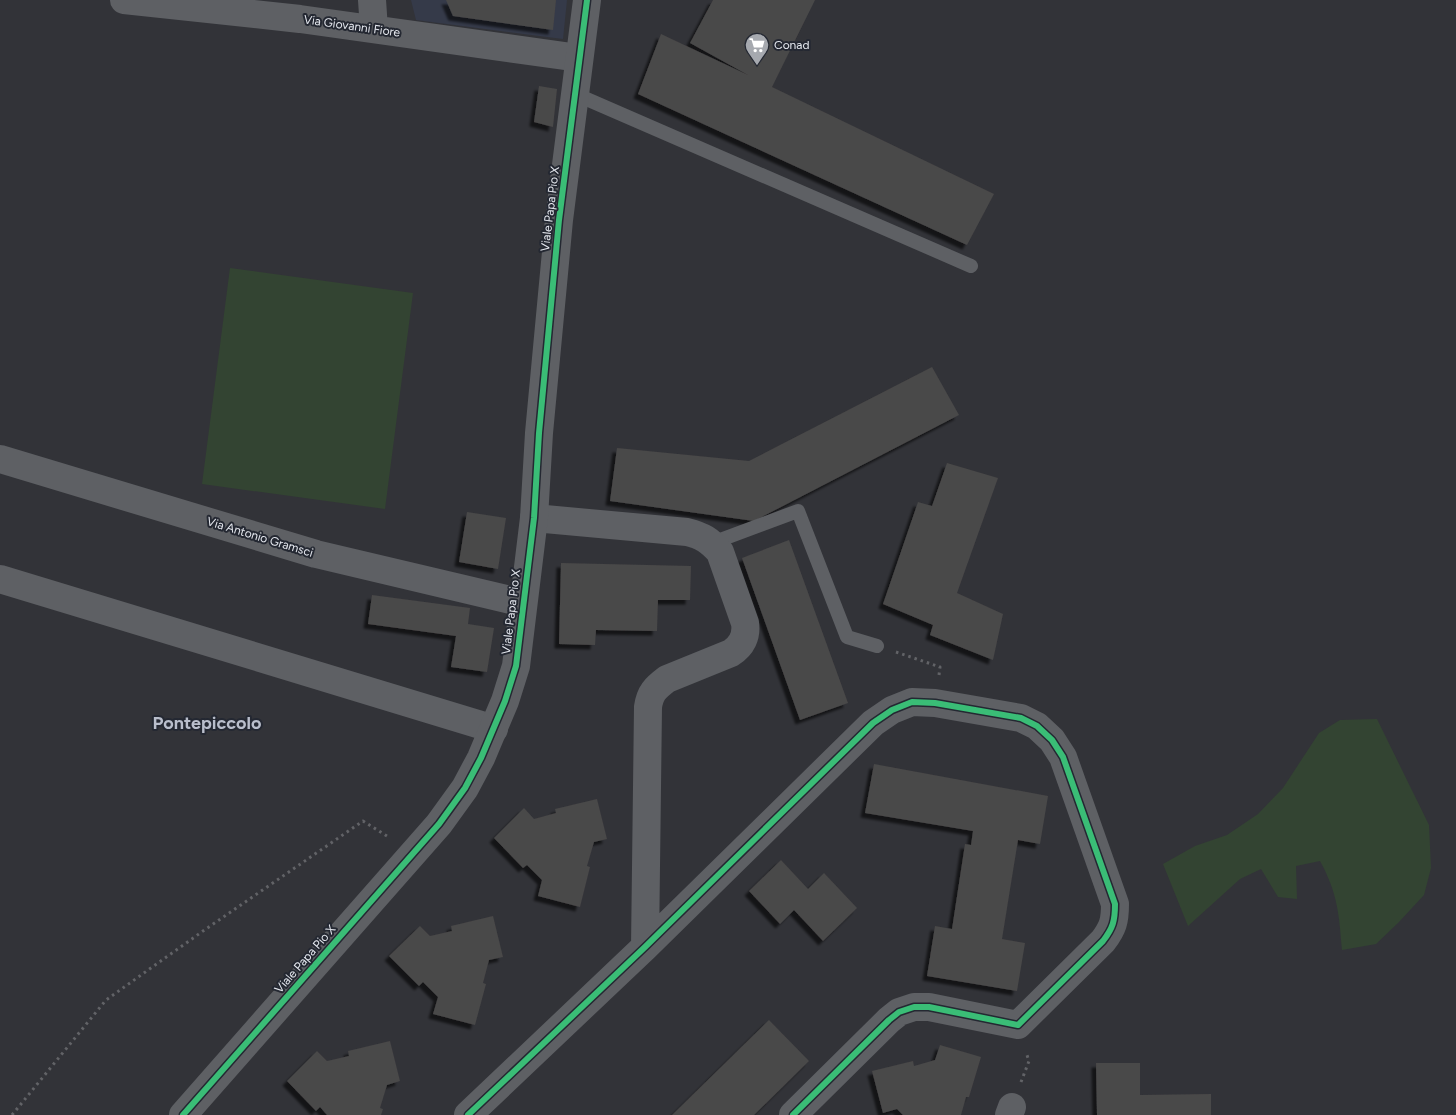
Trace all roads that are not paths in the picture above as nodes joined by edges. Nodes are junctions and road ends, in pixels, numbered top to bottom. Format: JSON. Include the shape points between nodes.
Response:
{"nodes":[{"id":1,"x":124,"y":0,"type":"edge"},
{"id":2,"x":372,"y":0,"type":"edge"},
{"id":3,"x":587,"y":0,"type":"edge"},
{"id":4,"x":374,"y":29,"type":"junction"},
{"id":5,"x":579,"y":58,"type":"junction"},
{"id":6,"x":575,"y":94,"type":"junction"},
{"id":7,"x":970,"y":266,"type":"dead end"},
{"id":8,"x":0,"y":459,"type":"edge"},
{"id":9,"x":534,"y":518,"type":"junction"},
{"id":10,"x":712,"y":543,"type":"junction"},
{"id":11,"x":0,"y":579,"type":"edge"},
{"id":12,"x":523,"y":603,"type":"junction"},
{"id":13,"x":877,"y":646,"type":"road end"},
{"id":14,"x":494,"y":729,"type":"junction"},
{"id":15,"x":645,"y":947,"type":"junction"},
{"id":16,"x":183,"y":1115,"type":"edge"},
{"id":17,"x":468,"y":1115,"type":"edge"},
{"id":18,"x":793,"y":1115,"type":"edge"}],
"edges":[{"from":1,"to":4,"type":"street","name":"Via Giovanni Fiore"},
{"from":2,"to":4,"type":"street"},
{"from":3,"to":5,"type":"street","name":"Viale Papa Pio X"},
{"from":4,"to":5,"type":"street","name":"Via Giovanni Fiore"},
{"from":5,"to":6,"type":"street","name":"Viale Papa Pio X"},
{"from":6,"to":7,"type":"lane"},
{"from":6,"to":9,"type":"street","name":"Viale Papa Pio X","via":[[558,230]]},
{"from":8,"to":12,"type":"street","name":"Via Antonio Gramsci","via":[[316,554]]},
{"from":9,"to":10,"type":"street","via":[[687,532],[703,536]]},
{"from":9,"to":12,"type":"street","name":"Viale Papa Pio X"},
{"from":10,"to":13,"type":"lane","via":[[798,511],[846,637]]},
{"from":10,"to":15,"type":"street","via":[[720,552],[746,631],[739,648],[667,679],[649,696]]},
{"from":11,"to":14,"type":"street"},
{"from":12,"to":14,"type":"street","name":"Viale Papa Pio X","via":[[516,666]]},
{"from":14,"to":16,"type":"street","name":"Viale Papa Pio X","via":[[465,788],[439,824]]},
{"from":15,"to":17,"type":"street"},
{"from":15,"to":18,"type":"street","via":[[873,723],[892,710],[912,702],[934,703],[1021,718],[1037,726],[1052,740],[1063,757],[1115,904],[1112,930],[1018,1025],[929,1007],[899,1012]]}]}
